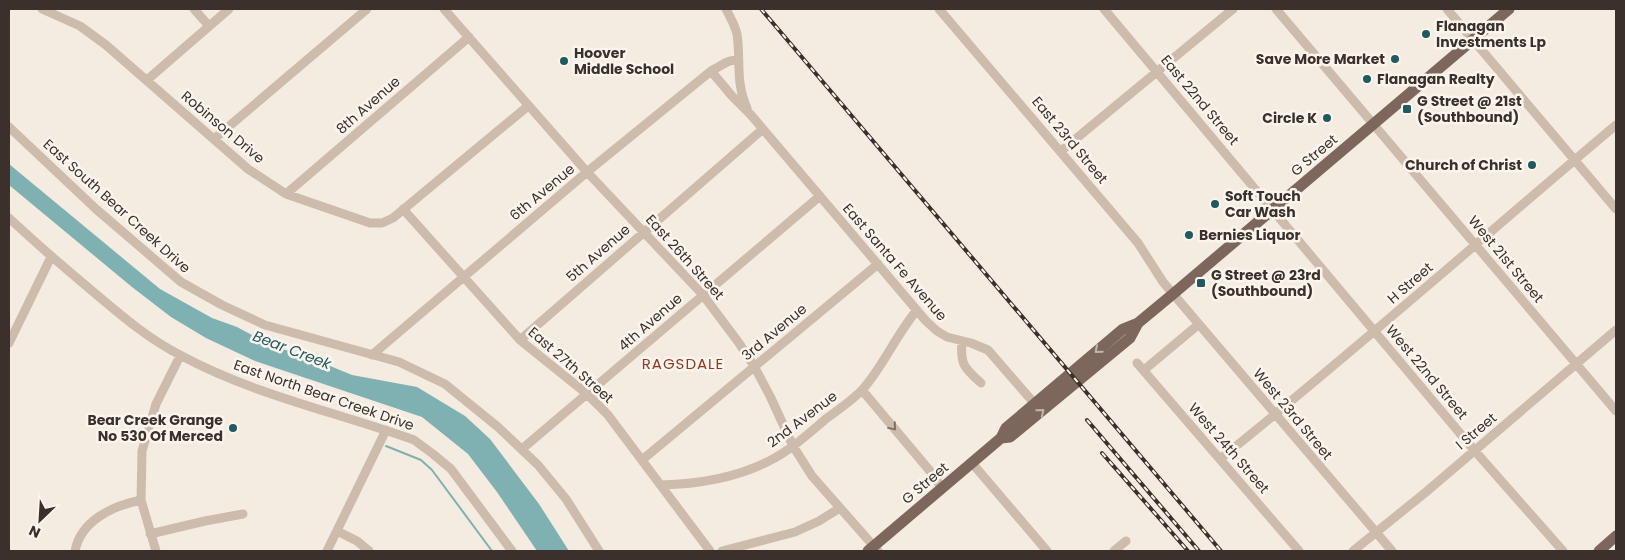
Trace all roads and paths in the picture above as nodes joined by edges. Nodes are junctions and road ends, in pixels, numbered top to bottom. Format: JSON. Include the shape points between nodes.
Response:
{"nodes":[{"id":1,"x":42,"y":9,"type":"edge"},
{"id":2,"x":194,"y":9,"type":"edge"},
{"id":3,"x":229,"y":9,"type":"edge"},
{"id":4,"x":367,"y":9,"type":"edge"},
{"id":5,"x":444,"y":9,"type":"edge"},
{"id":6,"x":726,"y":9,"type":"edge"},
{"id":7,"x":939,"y":9,"type":"edge"},
{"id":8,"x":1104,"y":9,"type":"edge"},
{"id":9,"x":1233,"y":9,"type":"edge"},
{"id":10,"x":1276,"y":9,"type":"edge"},
{"id":11,"x":1447,"y":9,"type":"edge"},
{"id":12,"x":1509,"y":9,"type":"edge"},
{"id":13,"x":208,"y":26,"type":"junction"},
{"id":14,"x":468,"y":37,"type":"junction"},
{"id":15,"x":1472,"y":40,"type":"junction"},
{"id":16,"x":737,"y":59,"type":"junction"},
{"id":17,"x":711,"y":71,"type":"junction"},
{"id":18,"x":1158,"y":71,"type":"junction"},
{"id":19,"x":147,"y":80,"type":"junction"},
{"id":20,"x":528,"y":106,"type":"junction"},
{"id":21,"x":751,"y":115,"type":"junction"},
{"id":22,"x":1373,"y":124,"type":"junction"},
{"id":23,"x":1616,"y":125,"type":"edge"},
{"id":24,"x":9,"y":127,"type":"edge"},
{"id":25,"x":763,"y":129,"type":"junction"},
{"id":26,"x":214,"y":139,"type":"junction"},
{"id":27,"x":1061,"y":151,"type":"junction"},
{"id":28,"x":1574,"y":160,"type":"junction"},
{"id":29,"x":586,"y":172,"type":"junction"},
{"id":30,"x":286,"y":194,"type":"junction"},
{"id":31,"x":820,"y":196,"type":"junction"},
{"id":32,"x":402,"y":209,"type":"junction"},
{"id":33,"x":1273,"y":209,"type":"junction"},
{"id":34,"x":1616,"y":209,"type":"edge"},
{"id":35,"x":9,"y":218,"type":"edge"},
{"id":36,"x":644,"y":232,"type":"junction"},
{"id":37,"x":1476,"y":244,"type":"junction"},
{"id":38,"x":52,"y":257,"type":"junction"},
{"id":39,"x":878,"y":264,"type":"junction"},
{"id":40,"x":463,"y":278,"type":"junction"},
{"id":41,"x":703,"y":294,"type":"junction"},
{"id":42,"x":1174,"y":294,"type":"junction"},
{"id":43,"x":917,"y":310,"type":"junction"},
{"id":44,"x":1138,"y":323,"type":"junction"},
{"id":45,"x":1199,"y":324,"type":"junction"},
{"id":46,"x":1616,"y":330,"type":"edge"},
{"id":47,"x":1375,"y":332,"type":"junction"},
{"id":48,"x":520,"y":340,"type":"junction"},
{"id":49,"x":962,"y":341,"type":"junction"},
{"id":50,"x":9,"y":343,"type":"edge"},
{"id":51,"x":372,"y":355,"type":"junction"},
{"id":52,"x":180,"y":356,"type":"junction"},
{"id":53,"x":1137,"y":362,"type":"dead end"},
{"id":54,"x":1576,"y":364,"type":"junction"},
{"id":55,"x":754,"y":366,"type":"junction"},
{"id":56,"x":1144,"y":370,"type":"junction"},
{"id":57,"x":981,"y":383,"type":"dead end"},
{"id":58,"x":862,"y":390,"type":"junction"},
{"id":59,"x":587,"y":394,"type":"junction"},
{"id":60,"x":1034,"y":403,"type":"junction"},
{"id":61,"x":1616,"y":411,"type":"edge"},
{"id":62,"x":1275,"y":414,"type":"junction"},
{"id":63,"x":386,"y":430,"type":"junction"},
{"id":64,"x":1001,"y":438,"type":"junction"},
{"id":65,"x":793,"y":446,"type":"junction"},
{"id":66,"x":522,"y":449,"type":"junction"},
{"id":67,"x":1474,"y":450,"type":"junction"},
{"id":68,"x":1220,"y":459,"type":"junction"},
{"id":69,"x":642,"y":460,"type":"junction"},
{"id":70,"x":972,"y":463,"type":"junction"},
{"id":71,"x":661,"y":485,"type":"junction"},
{"id":72,"x":942,"y":489,"type":"junction"},
{"id":73,"x":141,"y":500,"type":"junction"},
{"id":74,"x":840,"y":508,"type":"junction"},
{"id":75,"x":243,"y":514,"type":"dead end"},
{"id":76,"x":337,"y":531,"type":"junction"},
{"id":77,"x":1376,"y":532,"type":"junction"},
{"id":78,"x":150,"y":534,"type":"junction"},
{"id":79,"x":1616,"y":536,"type":"edge"},
{"id":80,"x":1126,"y":541,"type":"dead end"},
{"id":81,"x":873,"y":550,"type":"edge"},
{"id":82,"x":75,"y":551,"type":"edge"},
{"id":83,"x":156,"y":551,"type":"edge"},
{"id":84,"x":327,"y":551,"type":"edge"},
{"id":85,"x":369,"y":551,"type":"edge"},
{"id":86,"x":512,"y":551,"type":"edge"},
{"id":87,"x":599,"y":551,"type":"edge"},
{"id":88,"x":710,"y":551,"type":"edge"},
{"id":89,"x":722,"y":551,"type":"edge"},
{"id":90,"x":1047,"y":551,"type":"edge"},
{"id":91,"x":1114,"y":551,"type":"edge"},
{"id":92,"x":1299,"y":551,"type":"edge"},
{"id":93,"x":1353,"y":551,"type":"edge"},
{"id":94,"x":1392,"y":551,"type":"edge"},
{"id":95,"x":1563,"y":551,"type":"edge"},
{"id":96,"x":1599,"y":551,"type":"edge"}],
"edges":[{"from":1,"to":19,"type":"street","name":"Robinson Drive","via":[[80,26]]},
{"from":2,"to":13,"type":"street"},
{"from":3,"to":13,"type":"street"},
{"from":4,"to":26,"type":"street"},
{"from":5,"to":14,"type":"street","name":"East 26th Street"},
{"from":6,"to":16,"type":"street","name":"East Santa Fe Avenue","via":[[737,34]]},
{"from":7,"to":27,"type":"street","name":"East 23rd Street"},
{"from":8,"to":18,"type":"street","name":"East 22nd Street"},
{"from":9,"to":18,"type":"street"},
{"from":10,"to":22,"type":"street","name":"West 21st Street"},
{"from":11,"to":15,"type":"street"},
{"from":12,"to":15,"type":"main road","name":"G Street"},
{"from":13,"to":19,"type":"street"},
{"from":14,"to":20,"type":"street","name":"East 26th Street"},
{"from":14,"to":30,"type":"street","name":"8th Avenue"},
{"from":15,"to":22,"type":"main road","name":"G Street"},
{"from":15,"to":28,"type":"street"},
{"from":16,"to":17,"type":"street","name":"6th Avenue"},
{"from":16,"to":21,"type":"street","name":"East Santa Fe Avenue","via":[[741,93]]},
{"from":17,"to":21,"type":"street","name":"East Santa Fe Avenue"},
{"from":17,"to":29,"type":"street","name":"6th Avenue"},
{"from":18,"to":27,"type":"street"},
{"from":18,"to":33,"type":"street","name":"East 22nd Street"},
{"from":19,"to":26,"type":"street","name":"Robinson Drive"},
{"from":20,"to":29,"type":"street","name":"East 26th Street"},
{"from":20,"to":32,"type":"street","name":"Robinson Drive"},
{"from":21,"to":25,"type":"street","name":"East Santa Fe Avenue"},
{"from":22,"to":33,"type":"main road","name":"G Street"},
{"from":22,"to":37,"type":"street","name":"West 21st Street"},
{"from":23,"to":28,"type":"street","name":"H Street"},
{"from":24,"to":51,"type":"street","name":"East South Bear Creek Drive","via":[[96,209],[181,282],[265,325]]},
{"from":25,"to":31,"type":"street","name":"East Santa Fe Avenue"},
{"from":25,"to":36,"type":"street","name":"5th Avenue"},
{"from":26,"to":30,"type":"street","name":"Robinson Drive","via":[[248,169]]},
{"from":27,"to":42,"type":"street","name":"East 23rd Street","via":[[1138,243]]},
{"from":28,"to":34,"type":"street"},
{"from":28,"to":37,"type":"street","name":"H Street"},
{"from":29,"to":36,"type":"street","name":"East 26th Street"},
{"from":29,"to":40,"type":"street","name":"6th Avenue"},
{"from":30,"to":32,"type":"street","name":"Robinson Drive","via":[[370,223],[394,218]]},
{"from":31,"to":39,"type":"street","name":"East Santa Fe Avenue"},
{"from":31,"to":41,"type":"street","name":"4th Avenue"},
{"from":32,"to":40,"type":"street","name":"East 27th Street"},
{"from":33,"to":42,"type":"main road","name":"G Street"},
{"from":33,"to":47,"type":"street","name":"West 22nd Street"},
{"from":35,"to":38,"type":"street","name":"East North Bear Creek Drive"},
{"from":36,"to":41,"type":"street","name":"East 26th Street"},
{"from":36,"to":48,"type":"street","name":"5th Avenue"},
{"from":37,"to":47,"type":"street","name":"H Street"},
{"from":37,"to":54,"type":"street","name":"West 21st Street"},
{"from":38,"to":50,"type":"street"},
{"from":38,"to":52,"type":"street","name":"East North Bear Creek Drive","via":[[134,326]]},
{"from":39,"to":43,"type":"street","name":"East Santa Fe Avenue"},
{"from":39,"to":55,"type":"street","name":"3rd Avenue"},
{"from":40,"to":48,"type":"street","name":"East 27th Street"},
{"from":40,"to":51,"type":"street","name":"6th Avenue"},
{"from":41,"to":55,"type":"street","name":"East 26th Street"},
{"from":41,"to":59,"type":"street","name":"4th Avenue"},
{"from":42,"to":44,"type":"main road","name":"G Street"},
{"from":42,"to":45,"type":"street","name":"West 23rd Street"},
{"from":43,"to":49,"type":"street","name":"East Santa Fe Avenue","via":[[937,331]]},
{"from":43,"to":58,"type":"street","name":"2nd Avenue"},
{"from":44,"to":60,"type":"main road","name":"G Street","one_way":true,"via":[[1123,329]]},
{"from":64,"to":44,"type":"main road","name":"G Street","one_way":true,"via":[[1010,437],[1130,338]]},
{"from":45,"to":56,"type":"street"},
{"from":45,"to":62,"type":"street","name":"West 23rd Street"},
{"from":46,"to":54,"type":"street","name":"I Street"},
{"from":47,"to":62,"type":"street","name":"H Street"},
{"from":47,"to":67,"type":"street","name":"West 22nd Street"},
{"from":48,"to":59,"type":"street","name":"East 27th Street"},
{"from":49,"to":57,"type":"street","via":[[962,361]]},
{"from":49,"to":60,"type":"street","name":"East Santa Fe Avenue","via":[[978,345],[990,353]]},
{"from":51,"to":66,"type":"street","name":"East South Bear Creek Drive","via":[[412,368],[445,384]]},
{"from":52,"to":63,"type":"street","name":"East North Bear Creek Drive","via":[[275,396]]},
{"from":52,"to":73,"type":"street","via":[[156,404],[142,451]]},
{"from":53,"to":56,"type":"street","name":"West 24th Street"},
{"from":54,"to":61,"type":"street","name":"West 21st Street"},
{"from":54,"to":67,"type":"street","name":"I Street"},
{"from":55,"to":65,"type":"street","name":"East 26th Street"},
{"from":55,"to":69,"type":"street","name":"3rd Avenue"},
{"from":56,"to":68,"type":"street","name":"West 24th Street"},
{"from":58,"to":65,"type":"street","name":"2nd Avenue"},
{"from":58,"to":72,"type":"street","one_way":true},
{"from":59,"to":66,"type":"street","name":"4th Avenue"},
{"from":59,"to":69,"type":"street","name":"East 27th Street","via":[[608,415]]},
{"from":60,"to":64,"type":"main road","name":"G Street","via":[[1006,428]]},
{"from":62,"to":68,"type":"street","name":"H Street"},
{"from":62,"to":77,"type":"street","name":"West 23rd Street"},
{"from":63,"to":76,"type":"street"},
{"from":63,"to":86,"type":"street","name":"East North Bear Creek Drive","via":[[414,440],[451,469]]},
{"from":64,"to":70,"type":"main road","name":"G Street"},
{"from":65,"to":71,"type":"street","name":"2nd Avenue","via":[[770,461],[730,475],[702,482]]},
{"from":65,"to":74,"type":"street","name":"East 26th Street","via":[[812,476]]},
{"from":66,"to":87,"type":"street","name":"East South Bear Creek Drive","via":[[566,499]]},
{"from":67,"to":77,"type":"street","name":"I Street"},
{"from":67,"to":95,"type":"street","name":"West 22nd Street"},
{"from":68,"to":92,"type":"street","name":"West 24th Street"},
{"from":69,"to":71,"type":"street","name":"East 27th Street"},
{"from":70,"to":72,"type":"main road","name":"G Street"},
{"from":70,"to":90,"type":"street"},
{"from":71,"to":88,"type":"street","name":"East 27th Street"},
{"from":72,"to":81,"type":"main road","name":"G Street"},
{"from":73,"to":78,"type":"street"},
{"from":73,"to":82,"type":"street","via":[[120,504],[98,517],[83,534]]},
{"from":74,"to":81,"type":"street","name":"East 26th Street"},
{"from":74,"to":89,"type":"street","via":[[795,532]]},
{"from":75,"to":78,"type":"street"},
{"from":76,"to":84,"type":"street"},
{"from":76,"to":85,"type":"street"},
{"from":77,"to":93,"type":"street","name":"I Street"},
{"from":77,"to":94,"type":"street","name":"West 23rd Street"},
{"from":78,"to":83,"type":"street"},
{"from":79,"to":96,"type":"main road"},
{"from":80,"to":91,"type":"street"}]}
